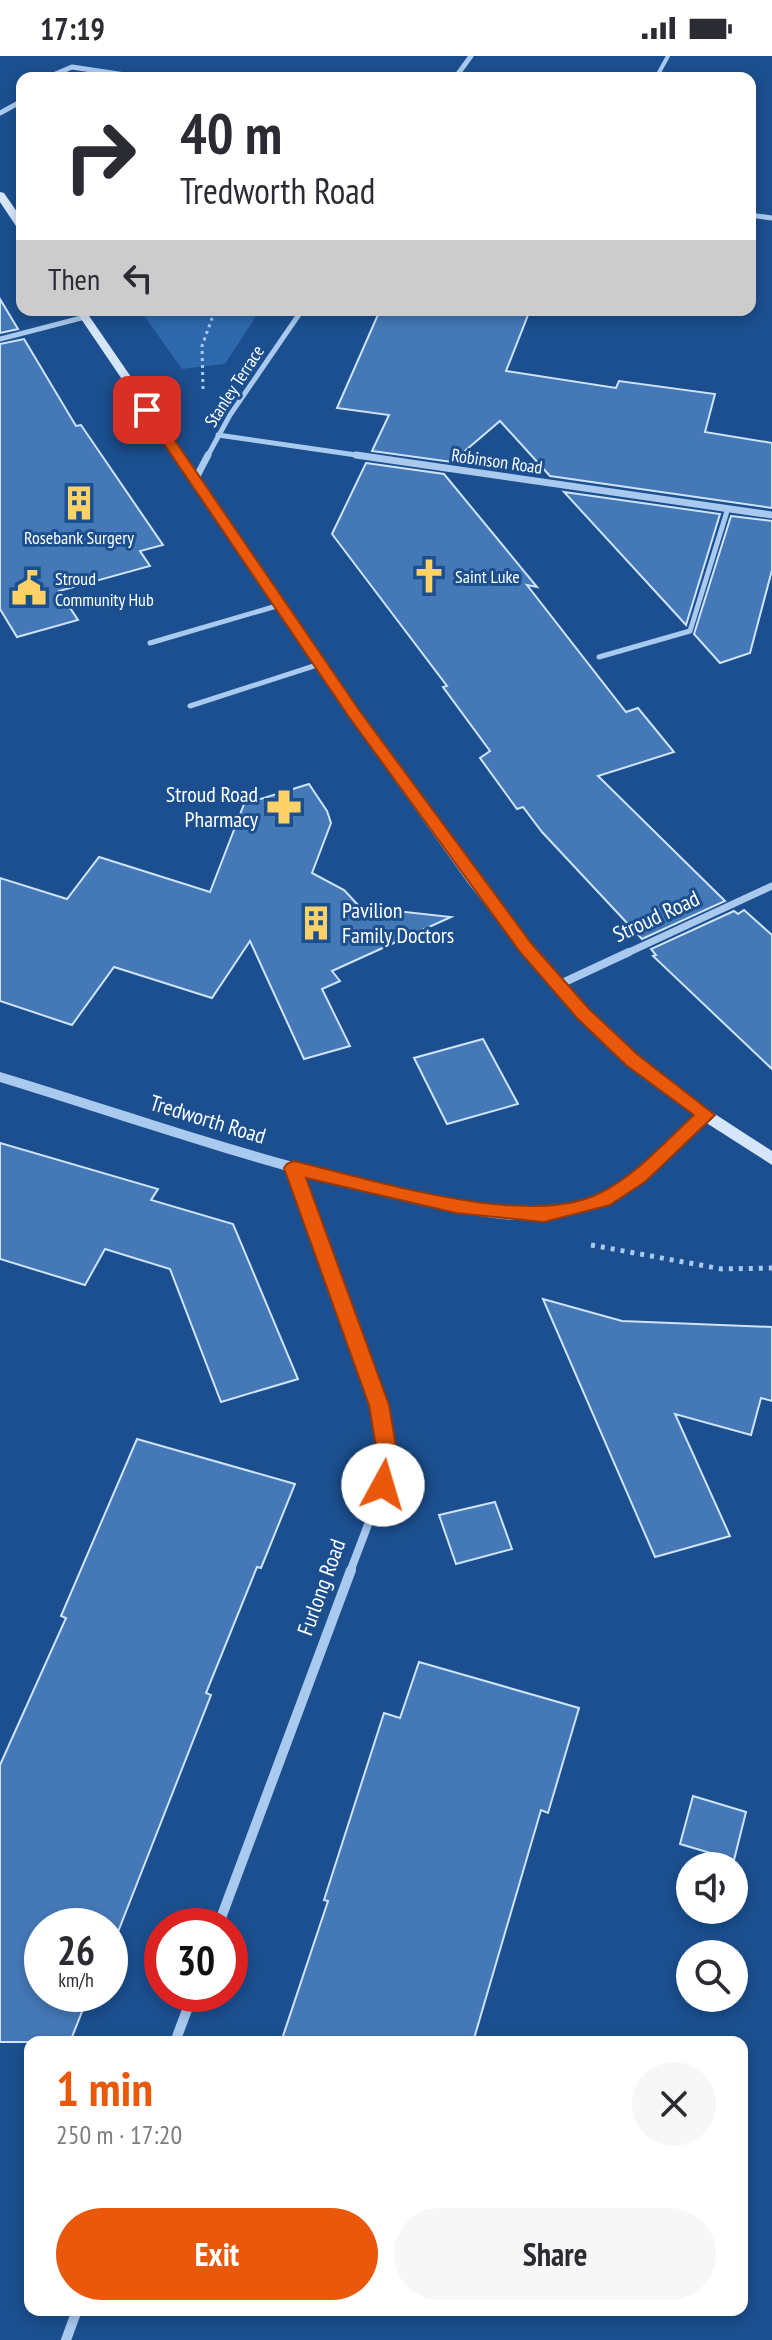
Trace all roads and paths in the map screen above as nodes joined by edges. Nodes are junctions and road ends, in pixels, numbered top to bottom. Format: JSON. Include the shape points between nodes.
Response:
{"nodes":[{"id":1,"x":70,"y":56,"type":"edge"},
{"id":2,"x":72,"y":67,"type":"junction"},
{"id":3,"x":60,"y":72,"type":"edge"},
{"id":4,"x":105,"y":72,"type":"edge"},
{"id":5,"x":0,"y":195,"type":"edge"},
{"id":6,"x":16,"y":218,"type":"edge"},
{"id":7,"x":73,"y":316,"type":"edge"},
{"id":8,"x":84,"y":316,"type":"edge"},
{"id":9,"x":214,"y":316,"type":"edge"},
{"id":10,"x":298,"y":316,"type":"edge"},
{"id":11,"x":0,"y":339,"type":"edge"},
{"id":12,"x":230,"y":415,"type":"junction"},
{"id":13,"x":218,"y":435,"type":"junction"},
{"id":14,"x":195,"y":480,"type":"junction"},
{"id":15,"x":728,"y":508,"type":"junction"},
{"id":16,"x":772,"y":515,"type":"edge"},
{"id":17,"x":280,"y":605,"type":"junction"},
{"id":18,"x":150,"y":643,"type":"dead end"},
{"id":19,"x":599,"y":657,"type":"dead end"},
{"id":20,"x":320,"y":664,"type":"junction"},
{"id":21,"x":190,"y":706,"type":"dead end"},
{"id":22,"x":772,"y":886,"type":"edge"},
{"id":23,"x":558,"y":985,"type":"junction"},
{"id":24,"x":0,"y":1077,"type":"edge"},
{"id":25,"x":706,"y":1115,"type":"junction"},
{"id":26,"x":772,"y":1159,"type":"edge"},
{"id":27,"x":293,"y":1168,"type":"junction"},
{"id":28,"x":586,"y":1244,"type":"dead end"},
{"id":29,"x":772,"y":1268,"type":"edge"},
{"id":30,"x":225,"y":1908,"type":"edge"},
{"id":31,"x":186,"y":2012,"type":"edge"},
{"id":32,"x":177,"y":2036,"type":"edge"},
{"id":33,"x":75,"y":2316,"type":"edge"},
{"id":34,"x":66,"y":2340,"type":"edge"}],
"edges":[{"from":1,"to":2,"type":"street"},
{"from":2,"to":3,"type":"street"},
{"from":2,"to":4,"type":"street"},
{"from":5,"to":6,"type":"main road"},
{"from":7,"to":11,"type":"street"},
{"from":8,"to":14,"type":"main road"},
{"from":9,"to":12,"type":"path","via":[[201,346],[203,404]]},
{"from":10,"to":12,"type":"street","name":"Stanley Terrace"},
{"from":12,"to":13,"type":"street","name":"Stanley Terrace"},
{"from":13,"to":14,"type":"street","name":"Stanley Terrace"},
{"from":13,"to":15,"type":"street","name":"Robinson Road"},
{"from":14,"to":17,"type":"main road"},
{"from":15,"to":16,"type":"street","name":"Robinson Road"},
{"from":15,"to":19,"type":"lane","via":[[690,631]]},
{"from":17,"to":18,"type":"lane"},
{"from":17,"to":20,"type":"main road"},
{"from":20,"to":21,"type":"lane"},
{"from":20,"to":23,"type":"main road","via":[[441,836]]},
{"from":22,"to":23,"type":"street","name":"Stroud Road"},
{"from":23,"to":25,"type":"main road","via":[[632,1060]]},
{"from":24,"to":27,"type":"street","name":"Tredworth Road"},
{"from":25,"to":26,"type":"main road"},
{"from":25,"to":27,"type":"street","name":"Tredworth Road","via":[[640,1176],[604,1200],[544,1214],[456,1206]]},
{"from":27,"to":30,"type":"street","name":"Furlong Road","via":[[379,1405],[388,1458],[383,1485]]},
{"from":28,"to":29,"type":"path","via":[[722,1269]]},
{"from":31,"to":32,"type":"street"},
{"from":33,"to":34,"type":"street"}]}
